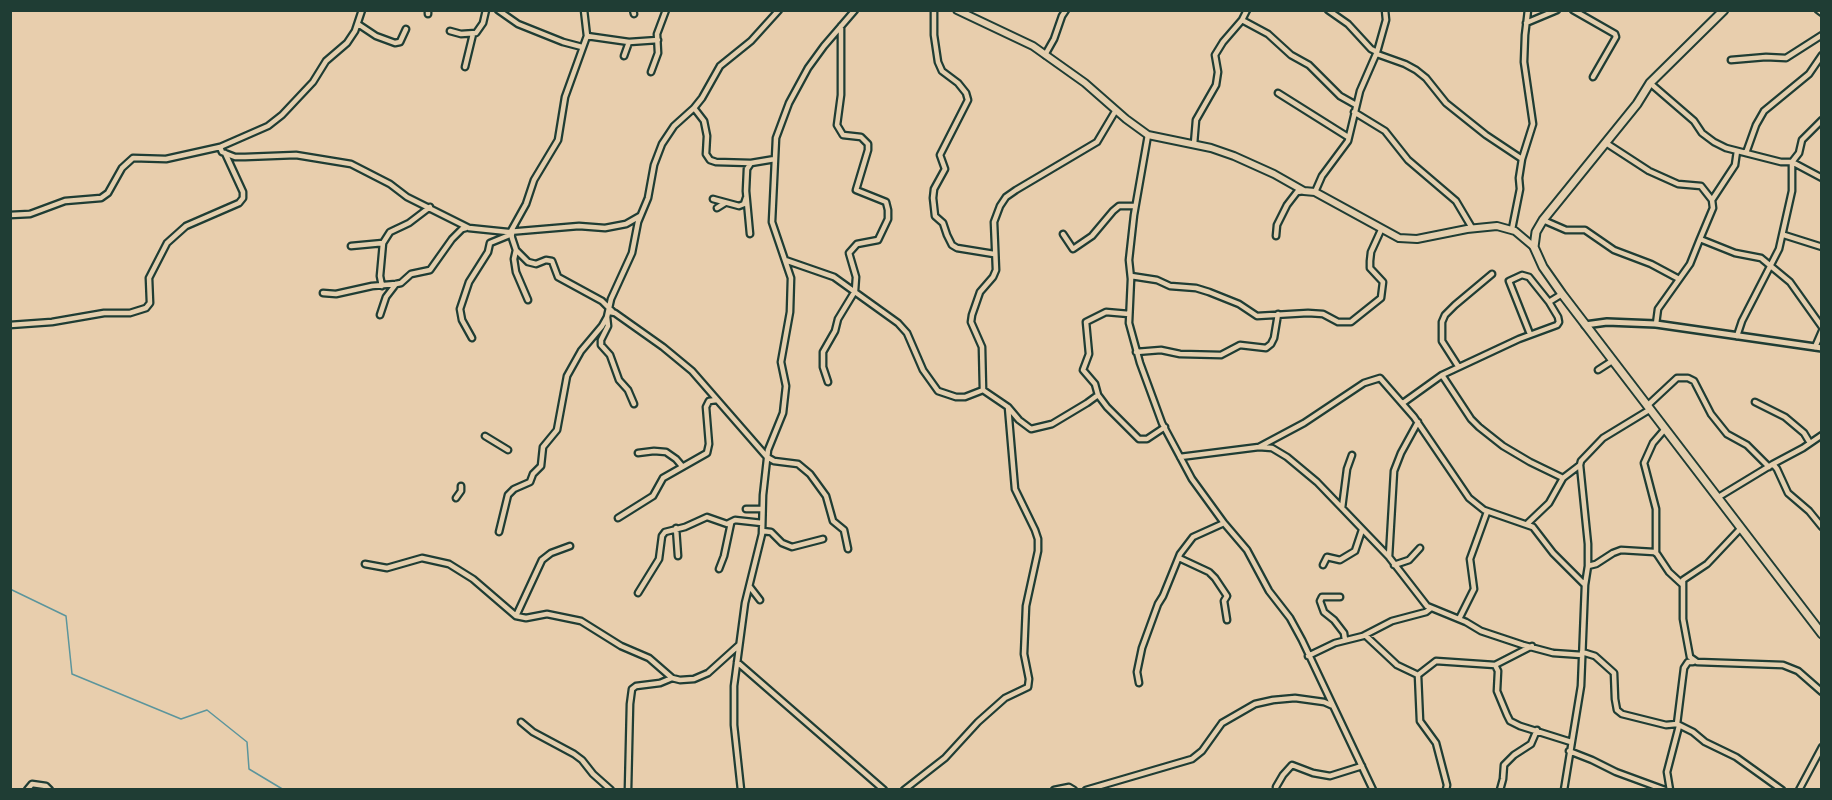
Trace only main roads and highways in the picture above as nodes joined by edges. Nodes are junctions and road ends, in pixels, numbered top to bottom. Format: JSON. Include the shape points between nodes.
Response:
{"nodes":[{"id":1,"x":957,"y":10,"type":"edge"},
{"id":2,"x":1724,"y":10,"type":"edge"},
{"id":3,"x":966,"y":12,"type":"edge"},
{"id":4,"x":1534,"y":247,"type":"junction"},
{"id":5,"x":1821,"y":631,"type":"edge"}],
"edges":[{"from":1,"to":3,"type":"main road"},
{"from":2,"to":4,"type":"main road","via":[[1650,83],[1543,220]]},
{"from":3,"to":4,"type":"main road","via":[[1046,55],[1148,135],[1211,148],[1251,163],[1406,240],[1492,225],[1512,229]]},
{"from":4,"to":5,"type":"main road","via":[[1585,325]]}]}
